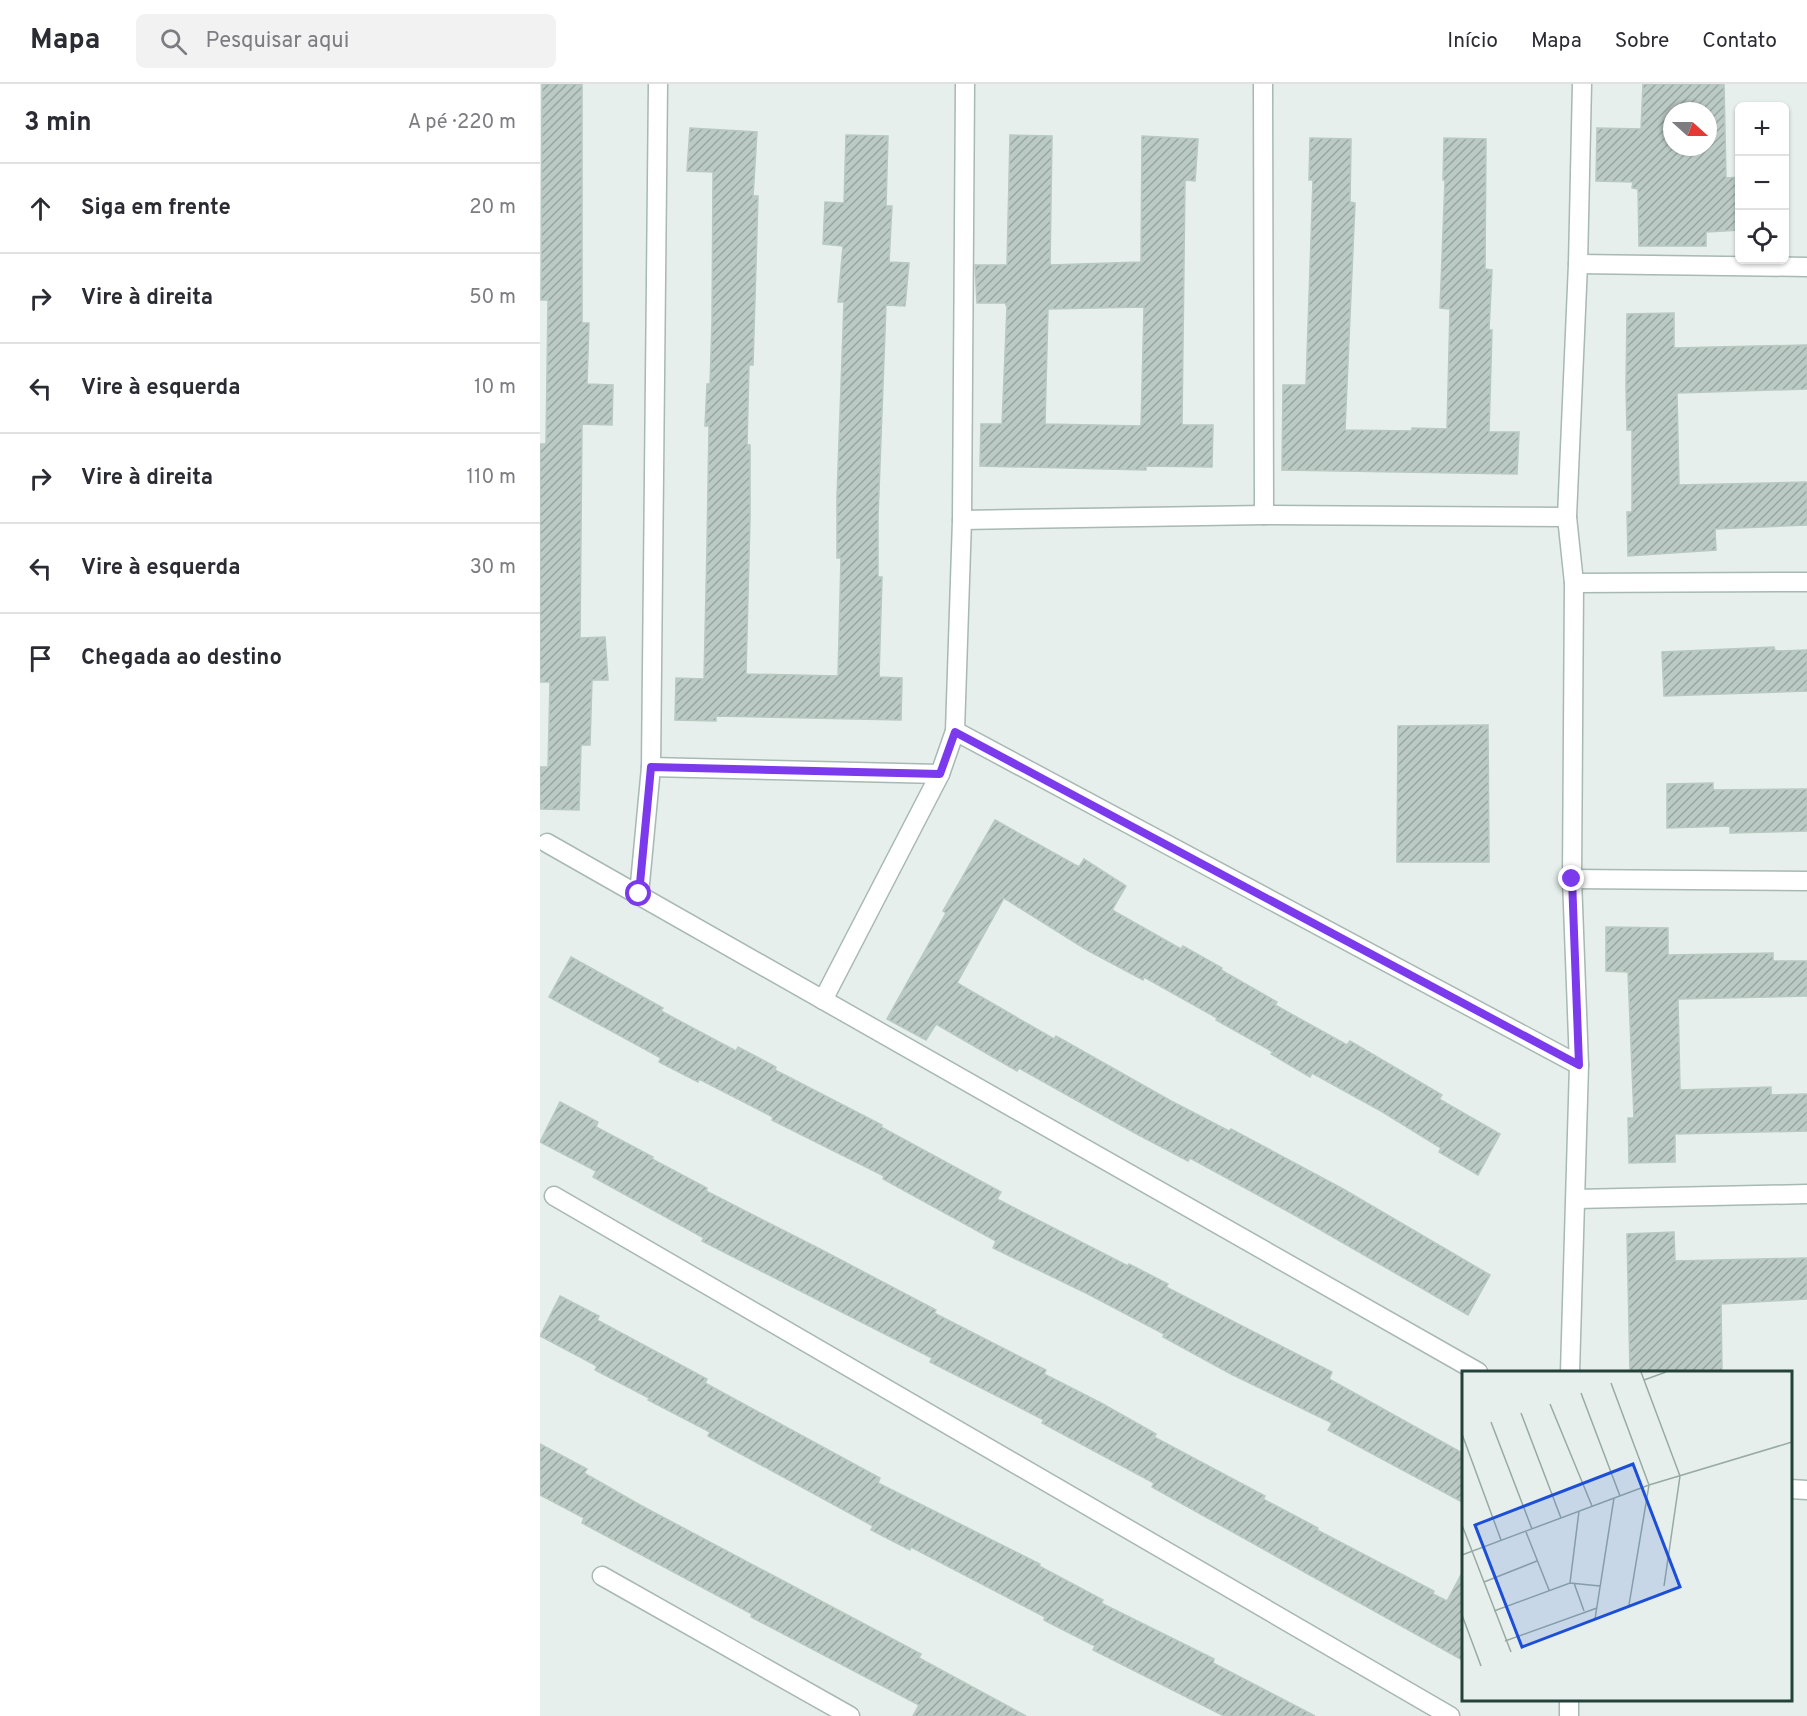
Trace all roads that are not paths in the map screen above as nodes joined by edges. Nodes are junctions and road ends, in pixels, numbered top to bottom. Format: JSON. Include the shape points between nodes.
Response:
{"nodes":[{"id":1,"x":658,"y":84,"type":"edge"},
{"id":2,"x":965,"y":84,"type":"edge"},
{"id":3,"x":1263,"y":84,"type":"edge"},
{"id":4,"x":1582,"y":84,"type":"edge"},
{"id":5,"x":1578,"y":264,"type":"junction"},
{"id":6,"x":1807,"y":267,"type":"edge"},
{"id":7,"x":1264,"y":514,"type":"junction"},
{"id":8,"x":1567,"y":517,"type":"junction"},
{"id":9,"x":963,"y":520,"type":"junction"},
{"id":10,"x":1807,"y":582,"type":"edge"},
{"id":11,"x":1574,"y":583,"type":"junction"},
{"id":12,"x":955,"y":732,"type":"junction"},
{"id":13,"x":651,"y":767,"type":"junction"},
{"id":14,"x":940,"y":774,"type":"junction"},
{"id":15,"x":547,"y":843,"type":"dead end"},
{"id":16,"x":1572,"y":879,"type":"junction"},
{"id":17,"x":1807,"y":881,"type":"edge"},
{"id":18,"x":639,"y":894,"type":"junction"},
{"id":19,"x":823,"y":1000,"type":"junction"},
{"id":20,"x":1579,"y":1065,"type":"junction"},
{"id":21,"x":1807,"y":1194,"type":"edge"},
{"id":22,"x":554,"y":1196,"type":"dead end"},
{"id":23,"x":1576,"y":1199,"type":"junction"},
{"id":24,"x":1476,"y":1371,"type":"edge"},
{"id":25,"x":1570,"y":1371,"type":"edge"},
{"id":26,"x":602,"y":1576,"type":"dead end"},
{"id":27,"x":850,"y":1716,"type":"edge"},
{"id":28,"x":1450,"y":1716,"type":"edge"}],
"edges":[{"from":1,"to":13,"type":"street"},
{"from":2,"to":9,"type":"street"},
{"from":3,"to":7,"type":"street"},
{"from":4,"to":5,"type":"street"},
{"from":5,"to":6,"type":"street"},
{"from":5,"to":8,"type":"street"},
{"from":7,"to":8,"type":"street"},
{"from":7,"to":9,"type":"street"},
{"from":8,"to":11,"type":"street"},
{"from":9,"to":12,"type":"street"},
{"from":10,"to":11,"type":"street"},
{"from":11,"to":16,"type":"street"},
{"from":12,"to":14,"type":"street"},
{"from":12,"to":20,"type":"street"},
{"from":13,"to":14,"type":"street"},
{"from":13,"to":18,"type":"street"},
{"from":14,"to":19,"type":"street"},
{"from":15,"to":18,"type":"street"},
{"from":16,"to":17,"type":"street"},
{"from":16,"to":20,"type":"street"},
{"from":18,"to":19,"type":"street"},
{"from":19,"to":24,"type":"street"},
{"from":20,"to":23,"type":"street"},
{"from":21,"to":23,"type":"street"},
{"from":22,"to":28,"type":"street"},
{"from":23,"to":25,"type":"street"},
{"from":26,"to":27,"type":"street"}]}
